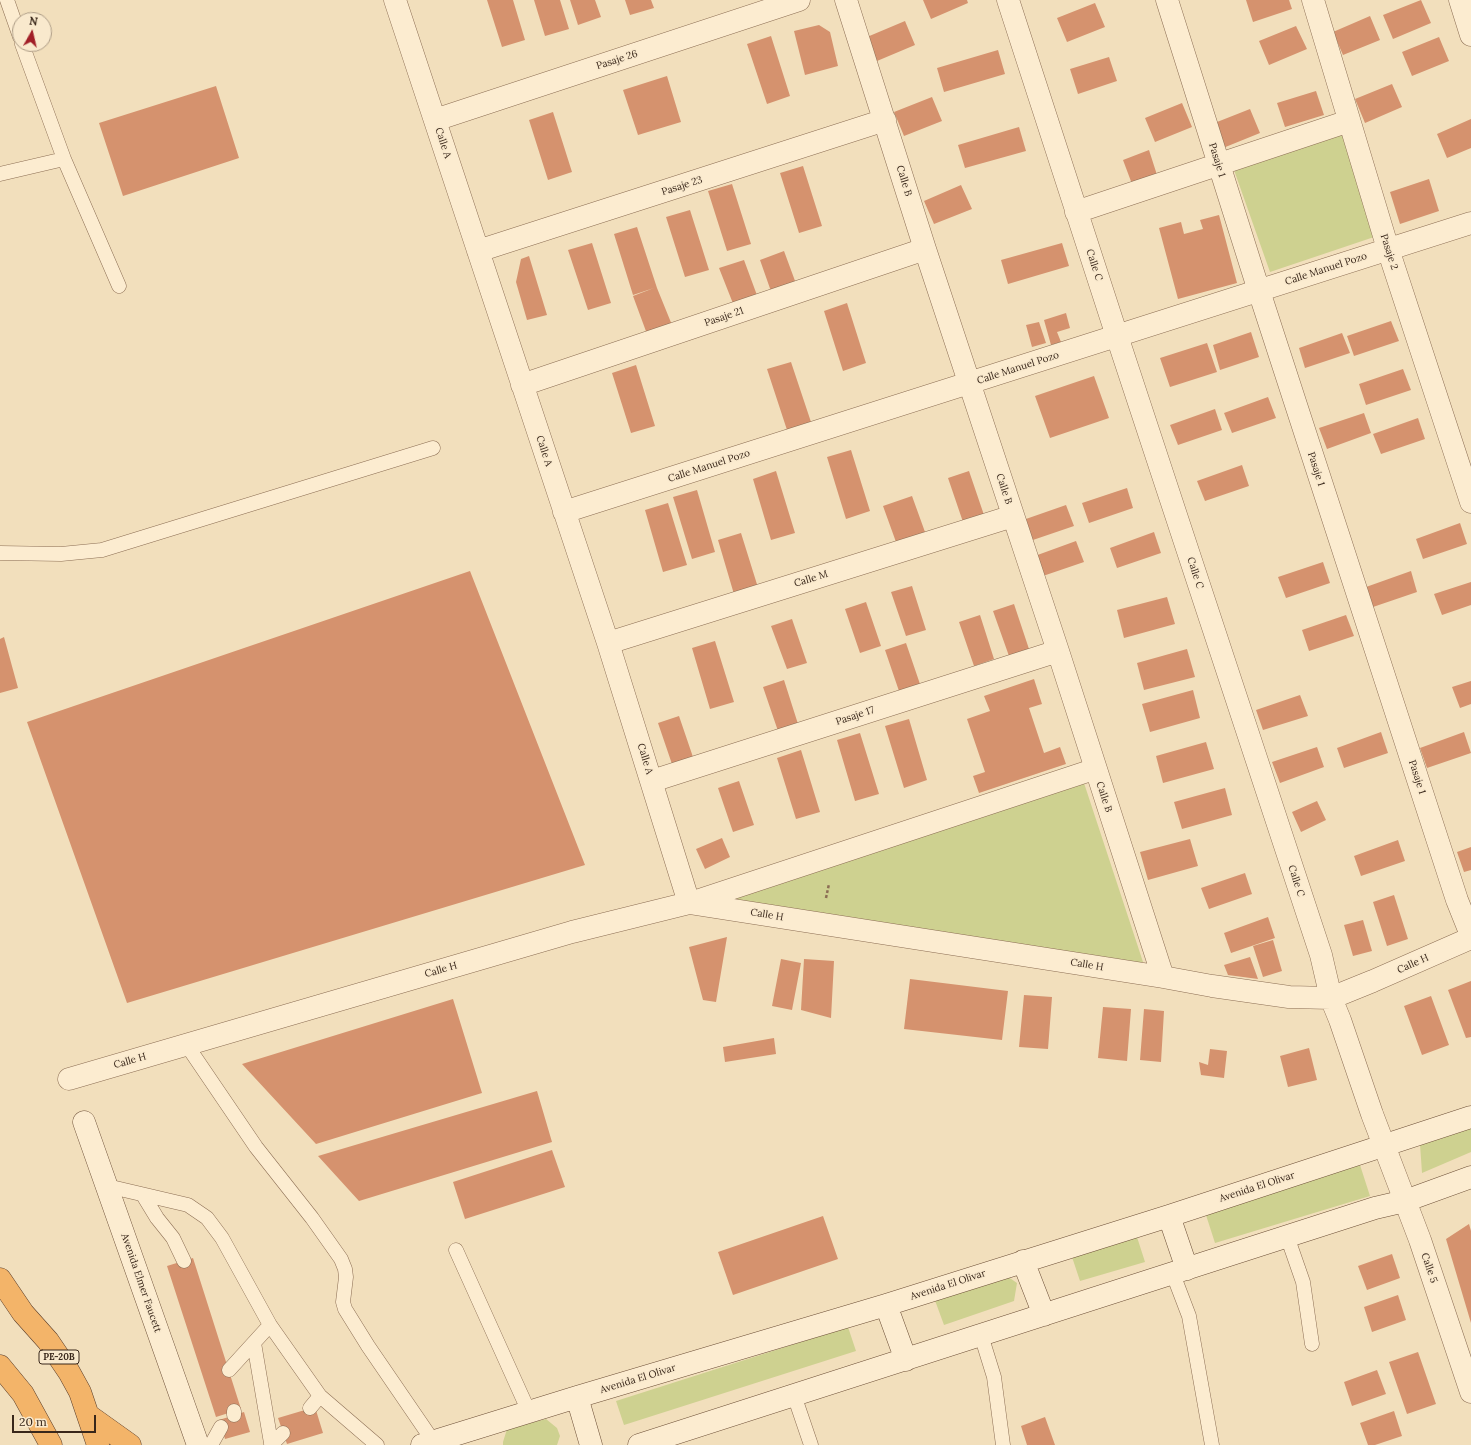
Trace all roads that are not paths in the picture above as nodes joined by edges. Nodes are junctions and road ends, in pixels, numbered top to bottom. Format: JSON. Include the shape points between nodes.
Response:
{"nodes":[{"id":1,"x":7,"y":0,"type":"edge"},
{"id":2,"x":395,"y":0,"type":"edge"},
{"id":3,"x":799,"y":0,"type":"edge"},
{"id":4,"x":846,"y":0,"type":"edge"},
{"id":5,"x":1008,"y":0,"type":"edge"},
{"id":6,"x":1167,"y":0,"type":"edge"},
{"id":7,"x":1313,"y":0,"type":"edge"},
{"id":8,"x":1460,"y":0,"type":"edge"},
{"id":9,"x":12,"y":15,"type":"edge"},
{"id":10,"x":1471,"y":35,"type":"edge"},
{"id":11,"x":25,"y":52,"type":"edge"},
{"id":12,"x":435,"y":120,"type":"junction"},
{"id":13,"x":885,"y":120,"type":"junction"},
{"id":14,"x":1349,"y":121,"type":"junction"},
{"id":15,"x":64,"y":160,"type":"junction"},
{"id":16,"x":1218,"y":166,"type":"junction"},
{"id":17,"x":0,"y":174,"type":"edge"},
{"id":18,"x":1076,"y":212,"type":"junction"},
{"id":19,"x":1471,"y":223,"type":"edge"},
{"id":20,"x":925,"y":249,"type":"junction"},
{"id":21,"x":1388,"y":249,"type":"junction"},
{"id":22,"x":478,"y":251,"type":"junction"},
{"id":23,"x":119,"y":286,"type":"dead end"},
{"id":24,"x":1259,"y":291,"type":"junction"},
{"id":25,"x":1117,"y":336,"type":"junction"},
{"id":26,"x":970,"y":383,"type":"junction"},
{"id":27,"x":522,"y":385,"type":"junction"},
{"id":28,"x":433,"y":448,"type":"dead end"},
{"id":29,"x":1471,"y":502,"type":"edge"},
{"id":30,"x":564,"y":512,"type":"junction"},
{"id":31,"x":1013,"y":516,"type":"junction"},
{"id":32,"x":0,"y":553,"type":"edge"},
{"id":33,"x":608,"y":643,"type":"junction"},
{"id":34,"x":1058,"y":651,"type":"junction"},
{"id":35,"x":1095,"y":769,"type":"junction"},
{"id":36,"x":652,"y":781,"type":"junction"},
{"id":37,"x":689,"y":903,"type":"junction"},
{"id":38,"x":1471,"y":937,"type":"edge"},
{"id":39,"x":1163,"y":977,"type":"junction"},
{"id":40,"x":1331,"y":998,"type":"junction"},
{"id":41,"x":186,"y":1044,"type":"junction"},
{"id":42,"x":69,"y":1079,"type":"dead end"},
{"id":43,"x":1471,"y":1117,"type":"edge"},
{"id":44,"x":84,"y":1122,"type":"dead end"},
{"id":45,"x":1383,"y":1145,"type":"junction"},
{"id":46,"x":1471,"y":1177,"type":"edge"},
{"id":47,"x":107,"y":1186,"type":"junction"},
{"id":48,"x":143,"y":1195,"type":"junction"},
{"id":49,"x":1405,"y":1201,"type":"junction"},
{"id":50,"x":1168,"y":1216,"type":"junction"},
{"id":51,"x":1287,"y":1236,"type":"junction"},
{"id":52,"x":456,"y":1250,"type":"dead end"},
{"id":53,"x":184,"y":1261,"type":"dead end"},
{"id":54,"x":1023,"y":1261,"type":"junction"},
{"id":55,"x":1180,"y":1271,"type":"junction"},
{"id":56,"x":0,"y":1279,"type":"edge"},
{"id":57,"x":886,"y":1305,"type":"junction"},
{"id":58,"x":1044,"y":1315,"type":"junction"},
{"id":59,"x":270,"y":1325,"type":"junction"},
{"id":60,"x":981,"y":1335,"type":"junction"},
{"id":61,"x":254,"y":1343,"type":"junction"},
{"id":62,"x":1312,"y":1344,"type":"dead end"},
{"id":63,"x":906,"y":1360,"type":"junction"},
{"id":64,"x":0,"y":1366,"type":"edge"},
{"id":65,"x":229,"y":1370,"type":"dead end"},
{"id":66,"x":1471,"y":1392,"type":"edge"},
{"id":67,"x":794,"y":1395,"type":"junction"},
{"id":68,"x":320,"y":1396,"type":"junction"},
{"id":69,"x":577,"y":1397,"type":"junction"},
{"id":70,"x":310,"y":1408,"type":"dead end"},
{"id":71,"x":529,"y":1412,"type":"junction"},
{"id":72,"x":88,"y":1415,"type":"junction"},
{"id":73,"x":221,"y":1427,"type":"dead end"},
{"id":74,"x":283,"y":1433,"type":"dead end"},
{"id":75,"x":442,"y":1442,"type":"edge"},
{"id":76,"x":271,"y":1444,"type":"edge"},
{"id":77,"x":51,"y":1445,"type":"edge"},
{"id":78,"x":98,"y":1445,"type":"edge"},
{"id":79,"x":130,"y":1445,"type":"edge"},
{"id":80,"x":198,"y":1445,"type":"edge"},
{"id":81,"x":211,"y":1445,"type":"edge"},
{"id":82,"x":377,"y":1445,"type":"edge"},
{"id":83,"x":591,"y":1445,"type":"edge"},
{"id":84,"x":639,"y":1445,"type":"edge"},
{"id":85,"x":811,"y":1445,"type":"edge"},
{"id":86,"x":1003,"y":1445,"type":"edge"},
{"id":87,"x":1212,"y":1445,"type":"edge"}],
"edges":[{"from":1,"to":9,"type":"lane"},
{"from":2,"to":12,"type":"street","name":"Calle A"},
{"from":3,"to":12,"type":"street","name":"Pasaje 26"},
{"from":4,"to":13,"type":"street","name":"Calle B"},
{"from":5,"to":18,"type":"street","name":"Calle C"},
{"from":6,"to":16,"type":"street","name":"Pasaje 1"},
{"from":7,"to":14,"type":"street","name":"Pasaje 2"},
{"from":8,"to":10,"type":"street"},
{"from":11,"to":15,"type":"lane"},
{"from":12,"to":22,"type":"street","name":"Calle A"},
{"from":13,"to":20,"type":"street","name":"Calle B"},
{"from":13,"to":22,"type":"street","name":"Pasaje 23"},
{"from":14,"to":16,"type":"street"},
{"from":14,"to":21,"type":"street","name":"Pasaje 2"},
{"from":15,"to":17,"type":"lane"},
{"from":15,"to":23,"type":"lane"},
{"from":16,"to":18,"type":"street"},
{"from":16,"to":24,"type":"street","name":"Pasaje 1"},
{"from":18,"to":25,"type":"street","name":"Calle C"},
{"from":19,"to":21,"type":"street","name":"Calle Manuel Pozo"},
{"from":20,"to":26,"type":"street","name":"Calle B"},
{"from":20,"to":27,"type":"street","name":"Pasaje 21"},
{"from":21,"to":24,"type":"street","name":"Calle Manuel Pozo"},
{"from":21,"to":29,"type":"street","name":"Pasaje 2"},
{"from":22,"to":27,"type":"street","name":"Calle A"},
{"from":24,"to":25,"type":"street","name":"Calle Manuel Pozo"},
{"from":24,"to":38,"type":"street","name":"Pasaje 1"},
{"from":25,"to":26,"type":"street","name":"Calle Manuel Pozo"},
{"from":25,"to":40,"type":"street","name":"Calle C","via":[[1321,955]]},
{"from":26,"to":30,"type":"street","name":"Calle Manuel Pozo"},
{"from":26,"to":31,"type":"street","name":"Calle B"},
{"from":27,"to":30,"type":"street","name":"Calle A"},
{"from":28,"to":32,"type":"lane","via":[[102,550],[61,554]]},
{"from":30,"to":33,"type":"street","name":"Calle A"},
{"from":31,"to":33,"type":"street","name":"Calle M"},
{"from":31,"to":34,"type":"street","name":"Calle B"},
{"from":33,"to":36,"type":"street","name":"Calle A"},
{"from":34,"to":35,"type":"street","name":"Calle B"},
{"from":34,"to":36,"type":"street","name":"Pasaje 17"},
{"from":35,"to":37,"type":"street"},
{"from":35,"to":39,"type":"street","name":"Calle B"},
{"from":36,"to":37,"type":"street","name":"Calle A"},
{"from":37,"to":39,"type":"street","name":"Calle H"},
{"from":37,"to":41,"type":"street","name":"Calle H","via":[[572,932]]},
{"from":38,"to":40,"type":"street","name":"Calle H"},
{"from":39,"to":40,"type":"street","name":"Calle H","via":[[1289,997]]},
{"from":40,"to":45,"type":"street","name":"Calle C"},
{"from":41,"to":42,"type":"street","name":"Calle H"},
{"from":41,"to":75,"type":"lane","via":[[256,1147],[312,1218],[341,1260],[346,1277],[343,1302],[345,1309],[368,1346]]},
{"from":43,"to":45,"type":"street","name":"Avenida El Olivar"},
{"from":44,"to":47,"type":"street","name":"Avenida Elmer Faucett"},
{"from":45,"to":49,"type":"street","name":"Calle 5"},
{"from":45,"to":50,"type":"street","name":"Avenida El Olivar"},
{"from":46,"to":49,"type":"street"},
{"from":47,"to":48,"type":"lane"},
{"from":47,"to":80,"type":"street","name":"Avenida Elmer Faucett"},
{"from":48,"to":53,"type":"lane","via":[[173,1238]]},
{"from":48,"to":59,"type":"lane","via":[[188,1205],[206,1218],[222,1238]]},
{"from":49,"to":51,"type":"street"},
{"from":49,"to":66,"type":"street","name":"Calle 5"},
{"from":50,"to":54,"type":"street","name":"Avenida El Olivar"},
{"from":50,"to":55,"type":"street"},
{"from":51,"to":55,"type":"street"},
{"from":51,"to":62,"type":"lane","via":[[1303,1282]]},
{"from":52,"to":71,"type":"lane"},
{"from":54,"to":57,"type":"street","name":"Avenida El Olivar"},
{"from":54,"to":58,"type":"street"},
{"from":55,"to":58,"type":"street"},
{"from":55,"to":87,"type":"lane"},
{"from":56,"to":72,"type":"highway","number":"PE-20B","via":[[69,1372]]},
{"from":57,"to":63,"type":"street"},
{"from":57,"to":69,"type":"street","name":"Avenida El Olivar"},
{"from":58,"to":60,"type":"street"},
{"from":59,"to":61,"type":"lane"},
{"from":59,"to":68,"type":"lane"},
{"from":60,"to":63,"type":"street"},
{"from":60,"to":86,"type":"lane","via":[[994,1377]]},
{"from":61,"to":65,"type":"lane"},
{"from":61,"to":76,"type":"lane"},
{"from":63,"to":67,"type":"street"},
{"from":64,"to":77,"type":"highway","via":[[24,1394]]},
{"from":67,"to":84,"type":"street"},
{"from":67,"to":85,"type":"lane"},
{"from":68,"to":70,"type":"lane"},
{"from":68,"to":82,"type":"lane"},
{"from":69,"to":71,"type":"street","name":"Avenida El Olivar"},
{"from":69,"to":83,"type":"street"},
{"from":71,"to":75,"type":"street","name":"Avenida El Olivar"},
{"from":72,"to":78,"type":"highway","number":"PE-20B"},
{"from":72,"to":79,"type":"highway"},
{"from":73,"to":81,"type":"lane"},
{"from":74,"to":76,"type":"lane"}]}
